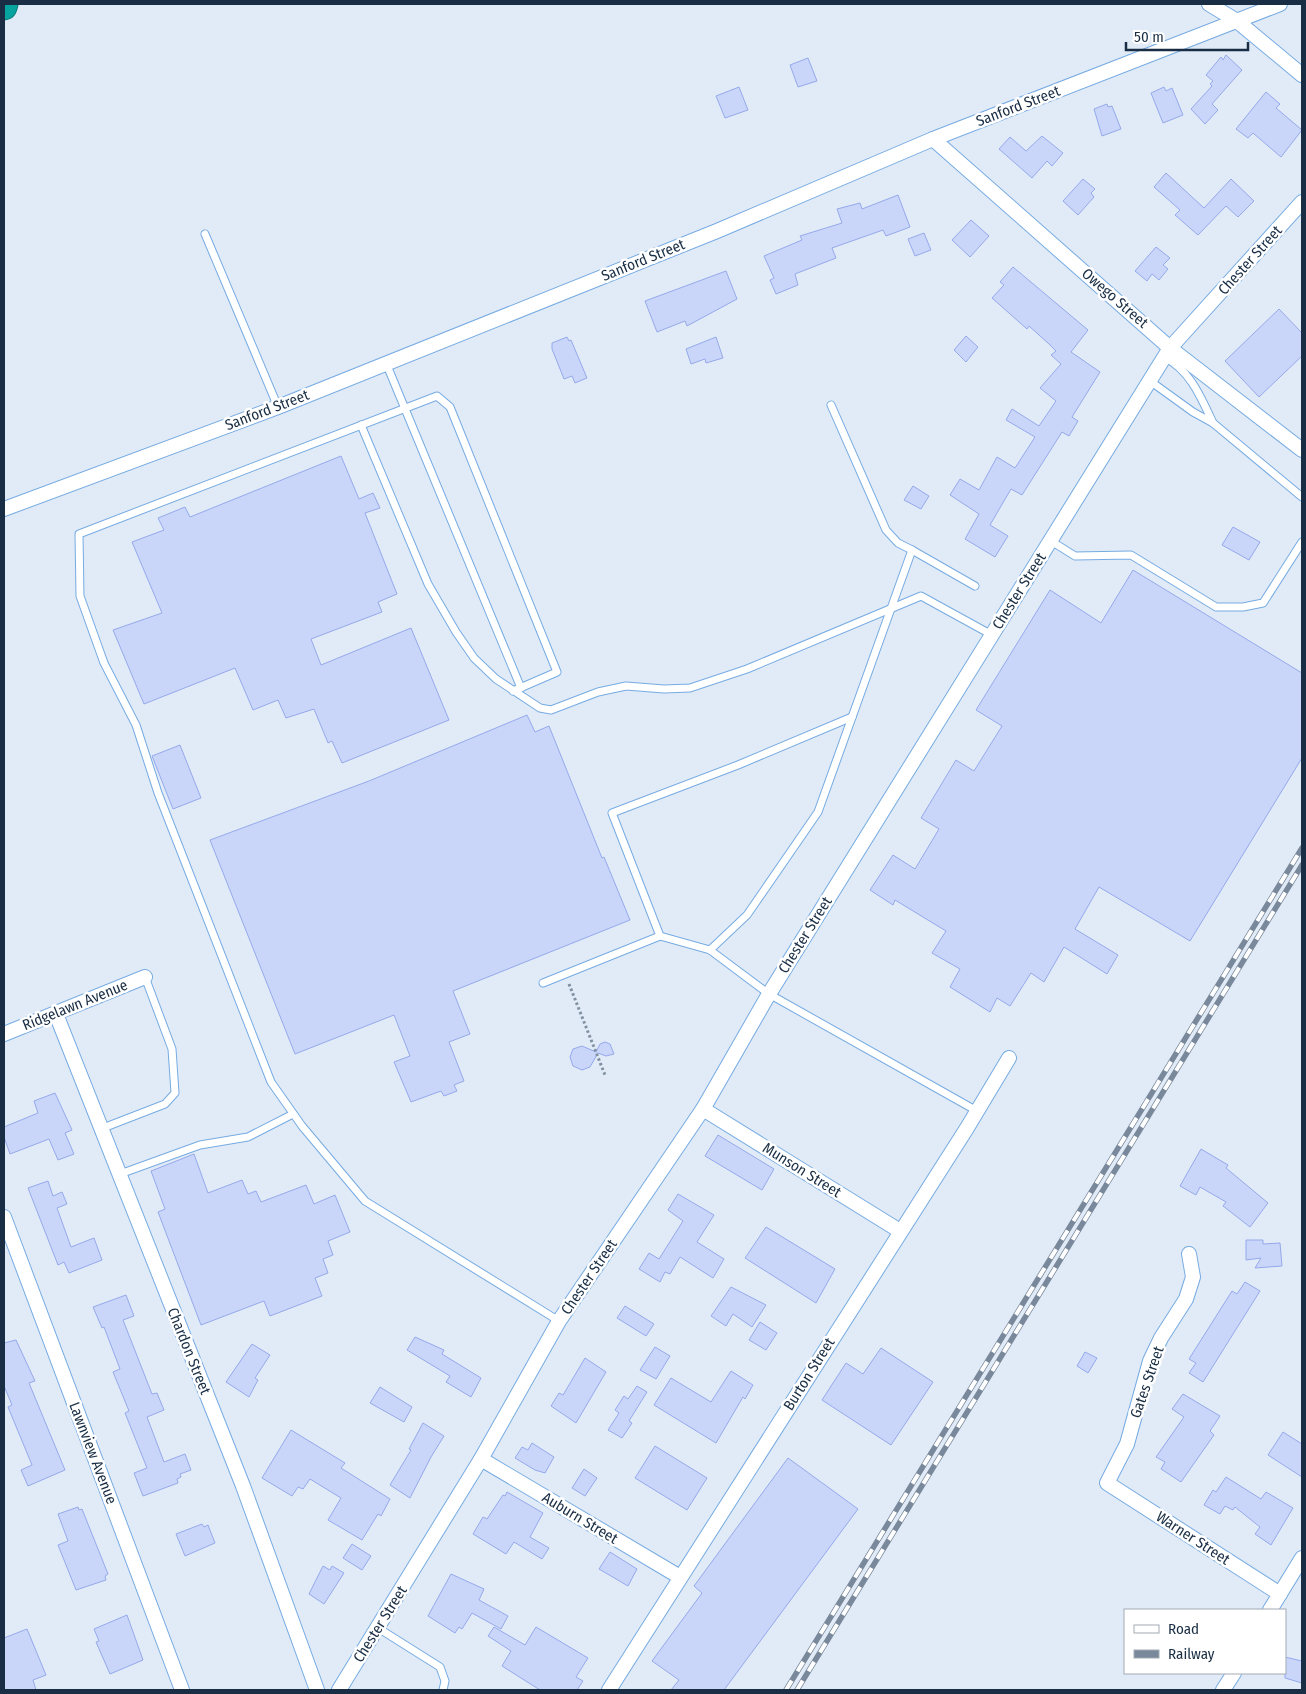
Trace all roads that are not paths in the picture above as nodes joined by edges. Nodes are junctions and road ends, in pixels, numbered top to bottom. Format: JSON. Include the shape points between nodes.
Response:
{"nodes":[{"id":1,"x":1209,"y":4,"type":"edge"},
{"id":2,"x":1280,"y":4,"type":"edge"},
{"id":3,"x":1238,"y":21,"type":"junction"},
{"id":4,"x":1302,"y":75,"type":"edge"},
{"id":5,"x":933,"y":139,"type":"junction"},
{"id":6,"x":1302,"y":202,"type":"edge"},
{"id":7,"x":205,"y":234,"type":"dead end"},
{"id":8,"x":1167,"y":352,"type":"junction"},
{"id":9,"x":386,"y":363,"type":"junction"},
{"id":10,"x":1150,"y":381,"type":"junction"},
{"id":11,"x":831,"y":405,"type":"dead end"},
{"id":12,"x":278,"y":407,"type":"junction"},
{"id":13,"x":405,"y":408,"type":"junction"},
{"id":14,"x":1213,"y":423,"type":"junction"},
{"id":15,"x":361,"y":425,"type":"junction"},
{"id":16,"x":1302,"y":450,"type":"edge"},
{"id":17,"x":1302,"y":497,"type":"edge"},
{"id":18,"x":4,"y":509,"type":"edge"},
{"id":19,"x":1050,"y":541,"type":"junction"},
{"id":20,"x":1302,"y":542,"type":"edge"},
{"id":21,"x":912,"y":550,"type":"junction"},
{"id":22,"x":975,"y":586,"type":"dead end"},
{"id":23,"x":890,"y":609,"type":"junction"},
{"id":24,"x":992,"y":635,"type":"junction"},
{"id":25,"x":517,"y":689,"type":"junction"},
{"id":26,"x":852,"y":717,"type":"junction"},
{"id":27,"x":660,"y":936,"type":"junction"},
{"id":28,"x":710,"y":950,"type":"junction"},
{"id":29,"x":145,"y":977,"type":"joint"},
{"id":30,"x":543,"y":983,"type":"dead end"},
{"id":31,"x":769,"y":994,"type":"junction"},
{"id":32,"x":56,"y":1014,"type":"junction"},
{"id":33,"x":4,"y":1034,"type":"edge"},
{"id":34,"x":1009,"y":1058,"type":"dead end"},
{"id":35,"x":703,"y":1109,"type":"junction"},
{"id":36,"x":977,"y":1111,"type":"junction"},
{"id":37,"x":293,"y":1114,"type":"junction"},
{"id":38,"x":103,"y":1128,"type":"junction"},
{"id":39,"x":120,"y":1174,"type":"junction"},
{"id":40,"x":4,"y":1217,"type":"edge"},
{"id":41,"x":900,"y":1231,"type":"junction"},
{"id":42,"x":1189,"y":1254,"type":"dead end"},
{"id":43,"x":559,"y":1321,"type":"junction"},
{"id":44,"x":481,"y":1459,"type":"junction"},
{"id":45,"x":1107,"y":1483,"type":"joint"},
{"id":46,"x":1302,"y":1558,"type":"edge"},
{"id":47,"x":680,"y":1577,"type":"junction"},
{"id":48,"x":1280,"y":1594,"type":"junction"},
{"id":49,"x":1271,"y":1609,"type":"edge"},
{"id":50,"x":378,"y":1628,"type":"junction"},
{"id":51,"x":1233,"y":1674,"type":"edge"},
{"id":52,"x":182,"y":1690,"type":"edge"},
{"id":53,"x":317,"y":1690,"type":"edge"},
{"id":54,"x":338,"y":1690,"type":"edge"},
{"id":55,"x":443,"y":1690,"type":"edge"},
{"id":56,"x":609,"y":1690,"type":"edge"},
{"id":57,"x":1223,"y":1690,"type":"edge"}],
"edges":[{"from":1,"to":3,"type":"street"},
{"from":2,"to":3,"type":"street","name":"Sanford Street"},
{"from":3,"to":4,"type":"street"},
{"from":3,"to":5,"type":"street","name":"Sanford Street"},
{"from":5,"to":8,"type":"street","name":"Owego Street"},
{"from":5,"to":9,"type":"street","name":"Sanford Street","via":[[717,231]]},
{"from":6,"to":8,"type":"street","name":"Chester Street"},
{"from":7,"to":12,"type":"lane"},
{"from":8,"to":10,"type":"street","name":"Chester Street"},
{"from":8,"to":14,"type":"lane","via":[[1191,380]]},
{"from":8,"to":16,"type":"street","name":"Owego Street"},
{"from":9,"to":12,"type":"street","name":"Sanford Street"},
{"from":9,"to":13,"type":"lane"},
{"from":10,"to":14,"type":"lane"},
{"from":10,"to":19,"type":"street","name":"Chester Street"},
{"from":11,"to":21,"type":"lane","via":[[886,530],[898,543]]},
{"from":12,"to":18,"type":"street","name":"Sanford Street"},
{"from":13,"to":15,"type":"lane"},
{"from":13,"to":25,"type":"lane"},
{"from":13,"to":25,"type":"lane","via":[[437,396],[450,407],[557,672]]},
{"from":14,"to":17,"type":"lane"},
{"from":15,"to":25,"type":"lane","via":[[428,584],[440,605],[474,658],[496,679]]},
{"from":15,"to":37,"type":"lane","via":[[79,534],[80,596],[104,663],[136,725],[158,793],[271,1082]]},
{"from":19,"to":20,"type":"lane","via":[[1075,556],[1131,555],[1216,607],[1263,603]]},
{"from":19,"to":24,"type":"street","name":"Chester Street"},
{"from":21,"to":22,"type":"lane"},
{"from":21,"to":23,"type":"lane"},
{"from":23,"to":24,"type":"lane","via":[[921,596]]},
{"from":23,"to":25,"type":"lane","via":[[747,669],[690,688],[626,686],[598,692],[551,710],[540,708]]},
{"from":23,"to":26,"type":"lane"},
{"from":24,"to":31,"type":"street","name":"Chester Street"},
{"from":26,"to":27,"type":"lane","via":[[612,813]]},
{"from":26,"to":28,"type":"lane","via":[[818,812],[747,915]]},
{"from":27,"to":28,"type":"lane"},
{"from":27,"to":30,"type":"lane"},
{"from":28,"to":31,"type":"lane"},
{"from":29,"to":32,"type":"street","name":"Ridgelawn Avenue"},
{"from":29,"to":38,"type":"lane","via":[[172,1049],[174,1093],[165,1104]]},
{"from":31,"to":35,"type":"street","name":"Chester Street"},
{"from":31,"to":36,"type":"lane"},
{"from":32,"to":33,"type":"street","name":"Ridgelawn Avenue"},
{"from":32,"to":38,"type":"street","name":"Chardon Street"},
{"from":34,"to":36,"type":"street","name":"Burton Street"},
{"from":35,"to":41,"type":"street","name":"Munson Street"},
{"from":35,"to":43,"type":"street","name":"Chester Street"},
{"from":36,"to":41,"type":"street","name":"Burton Street"},
{"from":37,"to":39,"type":"lane","via":[[248,1137],[200,1145]]},
{"from":37,"to":43,"type":"lane","via":[[365,1201]]},
{"from":38,"to":39,"type":"street","name":"Chardon Street"},
{"from":39,"to":53,"type":"street","name":"Chardon Street","via":[[242,1486]]},
{"from":40,"to":52,"type":"street","name":"Lawnview Avenue"},
{"from":41,"to":47,"type":"street","name":"Burton Street"},
{"from":42,"to":45,"type":"street","name":"Gates Street","via":[[1193,1277],[1186,1299],[1150,1361],[1127,1444]]},
{"from":43,"to":44,"type":"street","name":"Chester Street"},
{"from":44,"to":47,"type":"street","name":"Auburn Street"},
{"from":44,"to":50,"type":"street","name":"Chester Street"},
{"from":45,"to":48,"type":"street","name":"Warner Street"},
{"from":46,"to":48,"type":"street"},
{"from":47,"to":56,"type":"street","name":"Burton Street"},
{"from":48,"to":49,"type":"street"},
{"from":50,"to":54,"type":"street","name":"Chester Street"},
{"from":50,"to":55,"type":"lane","via":[[440,1667],[445,1681]]},
{"from":51,"to":57,"type":"street"}]}
